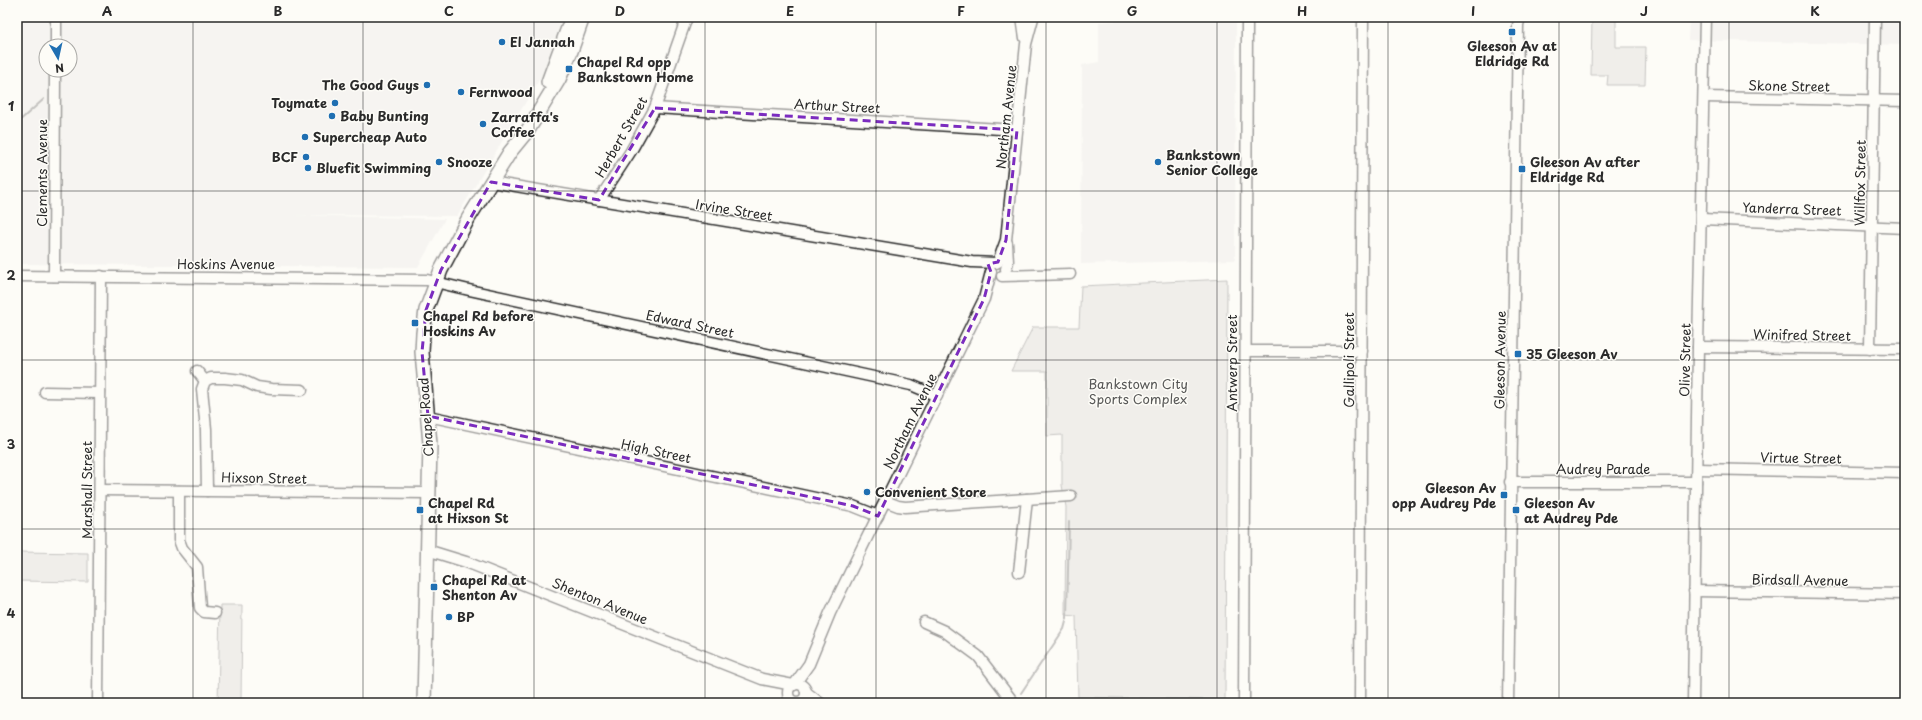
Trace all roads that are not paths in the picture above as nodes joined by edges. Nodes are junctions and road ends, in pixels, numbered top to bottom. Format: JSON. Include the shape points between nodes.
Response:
{"nodes":[{"id":1,"x":56,"y":17,"type":"edge"},
{"id":2,"x":572,"y":17,"type":"edge"},
{"id":3,"x":583,"y":17,"type":"edge"},
{"id":4,"x":686,"y":17,"type":"edge"},
{"id":5,"x":1022,"y":17,"type":"edge"},
{"id":6,"x":1035,"y":17,"type":"edge"},
{"id":7,"x":1363,"y":17,"type":"edge"},
{"id":8,"x":1520,"y":17,"type":"edge"},
{"id":9,"x":1705,"y":17,"type":"edge"},
{"id":10,"x":1875,"y":17,"type":"edge"},
{"id":11,"x":1246,"y":19,"type":"edge"},
{"id":12,"x":56,"y":38,"type":"edge"},
{"id":13,"x":1026,"y":44,"type":"junction"},
{"id":14,"x":55,"y":78,"type":"edge"},
{"id":15,"x":1704,"y":97,"type":"junction"},
{"id":16,"x":1874,"y":100,"type":"junction"},
{"id":17,"x":1905,"y":101,"type":"edge"},
{"id":18,"x":656,"y":108,"type":"junction"},
{"id":19,"x":1017,"y":130,"type":"junction"},
{"id":20,"x":510,"y":152,"type":"junction"},
{"id":21,"x":491,"y":182,"type":"junction"},
{"id":22,"x":598,"y":200,"type":"junction"},
{"id":23,"x":1702,"y":219,"type":"junction"},
{"id":24,"x":1872,"y":226,"type":"junction"},
{"id":25,"x":1905,"y":228,"type":"edge"},
{"id":26,"x":999,"y":270,"type":"junction"},
{"id":27,"x":1070,"y":274,"type":"dead end"},
{"id":28,"x":17,"y":276,"type":"edge"},
{"id":29,"x":54,"y":276,"type":"junction"},
{"id":30,"x":101,"y":276,"type":"junction"},
{"id":31,"x":435,"y":282,"type":"junction"},
{"id":32,"x":1698,"y":347,"type":"junction"},
{"id":33,"x":1870,"y":349,"type":"junction"},
{"id":34,"x":1905,"y":349,"type":"edge"},
{"id":35,"x":1246,"y":351,"type":"junction"},
{"id":36,"x":1362,"y":351,"type":"junction"},
{"id":37,"x":197,"y":371,"type":"dead end"},
{"id":38,"x":205,"y":381,"type":"junction"},
{"id":39,"x":302,"y":390,"type":"dead end"},
{"id":40,"x":45,"y":392,"type":"dead end"},
{"id":41,"x":100,"y":393,"type":"junction"},
{"id":42,"x":937,"y":396,"type":"junction"},
{"id":43,"x":428,"y":416,"type":"junction"},
{"id":44,"x":1697,"y":469,"type":"junction"},
{"id":45,"x":1905,"y":473,"type":"edge"},
{"id":46,"x":1510,"y":482,"type":"junction"},
{"id":47,"x":1696,"y":482,"type":"junction"},
{"id":48,"x":100,"y":490,"type":"junction"},
{"id":49,"x":179,"y":491,"type":"junction"},
{"id":50,"x":207,"y":491,"type":"junction"},
{"id":51,"x":429,"y":493,"type":"junction"},
{"id":52,"x":1071,"y":496,"type":"dead end"},
{"id":53,"x":1027,"y":499,"type":"junction"},
{"id":54,"x":885,"y":501,"type":"junction"},
{"id":55,"x":878,"y":516,"type":"junction"},
{"id":56,"x":427,"y":550,"type":"junction"},
{"id":57,"x":1019,"y":572,"type":"dead end"},
{"id":58,"x":1694,"y":591,"type":"junction"},
{"id":59,"x":1905,"y":594,"type":"edge"},
{"id":60,"x":215,"y":613,"type":"dead end"},
{"id":61,"x":924,"y":622,"type":"dead end"},
{"id":62,"x":809,"y":664,"type":"junction"},
{"id":63,"x":762,"y":679,"type":"junction"},
{"id":64,"x":794,"y":685,"type":"junction"},
{"id":65,"x":805,"y":691,"type":"junction"},
{"id":66,"x":789,"y":698,"type":"edge"},
{"id":67,"x":799,"y":702,"type":"edge"},
{"id":68,"x":98,"y":703,"type":"edge"},
{"id":69,"x":424,"y":703,"type":"edge"},
{"id":70,"x":813,"y":703,"type":"edge"},
{"id":71,"x":820,"y":703,"type":"edge"},
{"id":72,"x":1014,"y":703,"type":"edge"},
{"id":73,"x":1244,"y":703,"type":"edge"},
{"id":74,"x":1360,"y":703,"type":"edge"},
{"id":75,"x":1506,"y":703,"type":"edge"},
{"id":76,"x":1693,"y":703,"type":"edge"}],
"edges":[{"from":1,"to":12,"type":"street"},
{"from":2,"to":20,"type":"main road","name":"Chapel Road","via":[[548,83],[521,127]]},
{"from":3,"to":20,"type":"main road","name":"Chapel Road","via":[[559,79],[528,130]]},
{"from":4,"to":18,"type":"street","name":"Herbert Street"},
{"from":5,"to":6,"type":"street"},
{"from":5,"to":13,"type":"street","name":"Northam Avenue"},
{"from":6,"to":13,"type":"street","name":"Northam Avenue"},
{"from":7,"to":36,"type":"street","name":"Gallipoli Street"},
{"from":8,"to":46,"type":"street","name":"Gleeson Avenue"},
{"from":9,"to":15,"type":"street","name":"Olive Street"},
{"from":10,"to":16,"type":"street","name":"Willfox Street"},
{"from":11,"to":35,"type":"street","name":"Antwerp Street"},
{"from":13,"to":19,"type":"street","name":"Northam Avenue"},
{"from":14,"to":29,"type":"street","name":"Clements Avenue"},
{"from":15,"to":16,"type":"street","name":"Skone Street"},
{"from":15,"to":23,"type":"street","name":"Olive Street"},
{"from":16,"to":17,"type":"street","name":"Skone Street"},
{"from":16,"to":24,"type":"street","name":"Willfox Street"},
{"from":18,"to":19,"type":"street","name":"Arthur Street"},
{"from":18,"to":22,"type":"street","name":"Herbert Street"},
{"from":19,"to":26,"type":"street","name":"Northam Avenue","via":[[1006,240],[1008,262]]},
{"from":20,"to":21,"type":"main road","name":"Chapel Road"},
{"from":21,"to":22,"type":"street","name":"Irvine Street"},
{"from":21,"to":31,"type":"main road","name":"Chapel Road"},
{"from":22,"to":26,"type":"street","name":"Irvine Street","via":[[972,262]]},
{"from":23,"to":24,"type":"street","name":"Yanderra Street"},
{"from":23,"to":32,"type":"street","name":"Olive Street"},
{"from":24,"to":25,"type":"street","name":"Yanderra Street"},
{"from":24,"to":33,"type":"street","name":"Willfox Street"},
{"from":26,"to":27,"type":"street","name":"Irvine Street","via":[[1025,275]]},
{"from":26,"to":42,"type":"street","name":"Northam Avenue"},
{"from":28,"to":29,"type":"street","name":"Hoskins Avenue"},
{"from":29,"to":30,"type":"street","name":"Hoskins Avenue"},
{"from":30,"to":31,"type":"street","name":"Hoskins Avenue","via":[[404,278]]},
{"from":30,"to":41,"type":"street","name":"Marshall Street"},
{"from":31,"to":42,"type":"street","name":"Edward Street","via":[[910,385]]},
{"from":31,"to":43,"type":"main road","name":"Chapel Road","via":[[425,314],[422,339]]},
{"from":32,"to":33,"type":"street","name":"Winifred Street"},
{"from":32,"to":44,"type":"street","name":"Olive Street"},
{"from":33,"to":34,"type":"street","name":"Winifred Street"},
{"from":35,"to":36,"type":"street"},
{"from":35,"to":73,"type":"street","name":"Antwerp Street"},
{"from":36,"to":74,"type":"street","name":"Gallipoli Street"},
{"from":37,"to":38,"type":"street"},
{"from":38,"to":39,"type":"street","via":[[229,378],[271,390]]},
{"from":38,"to":50,"type":"street","via":[[202,389],[206,429]]},
{"from":40,"to":41,"type":"street"},
{"from":41,"to":48,"type":"street","name":"Marshall Street"},
{"from":42,"to":54,"type":"street","name":"Northam Avenue"},
{"from":43,"to":51,"type":"main road","name":"Chapel Road"},
{"from":43,"to":55,"type":"street","name":"High Street","via":[[853,506]]},
{"from":44,"to":45,"type":"street","name":"Virtue Street"},
{"from":44,"to":47,"type":"street","name":"Olive Street"},
{"from":46,"to":47,"type":"street","name":"Audrey Parade"},
{"from":46,"to":75,"type":"street","name":"Gleeson Avenue"},
{"from":47,"to":58,"type":"street","name":"Olive Street"},
{"from":48,"to":49,"type":"street","name":"Hixson Street"},
{"from":48,"to":68,"type":"street","name":"Marshall Street"},
{"from":49,"to":50,"type":"street","name":"Hixson Street"},
{"from":49,"to":60,"type":"street","via":[[180,544],[197,567],[200,608],[204,612]]},
{"from":50,"to":51,"type":"street","name":"Hixson Street"},
{"from":51,"to":56,"type":"main road","name":"Chapel Road"},
{"from":52,"to":53,"type":"street"},
{"from":53,"to":54,"type":"street","via":[[905,507]]},
{"from":53,"to":57,"type":"street"},
{"from":54,"to":55,"type":"street","name":"Northam Avenue"},
{"from":55,"to":62,"type":"street","name":"Northam Avenue","via":[[830,613]]},
{"from":56,"to":63,"type":"street","name":"Shenton Avenue","via":[[466,562]]},
{"from":56,"to":69,"type":"main road","name":"Chapel Road"},
{"from":58,"to":59,"type":"street","name":"Birdsall Avenue"},
{"from":58,"to":76,"type":"street","name":"Olive Street"},
{"from":61,"to":72,"type":"street","via":[[944,631],[978,656]]},
{"from":62,"to":64,"type":"street","name":"Northam Avenue"},
{"from":62,"to":65,"type":"street","name":"Northam Avenue"},
{"from":63,"to":64,"type":"street","name":"Shenton Avenue"},
{"from":63,"to":66,"type":"street","name":"Shenton Avenue"},
{"from":64,"to":65,"type":"street","via":[[802,686]]},
{"from":64,"to":66,"type":"street","via":[[789,688]]},
{"from":65,"to":67,"type":"street","via":[[804,699]]},
{"from":65,"to":71,"type":"street"},
{"from":66,"to":67,"type":"street"},
{"from":67,"to":70,"type":"street"}]}
